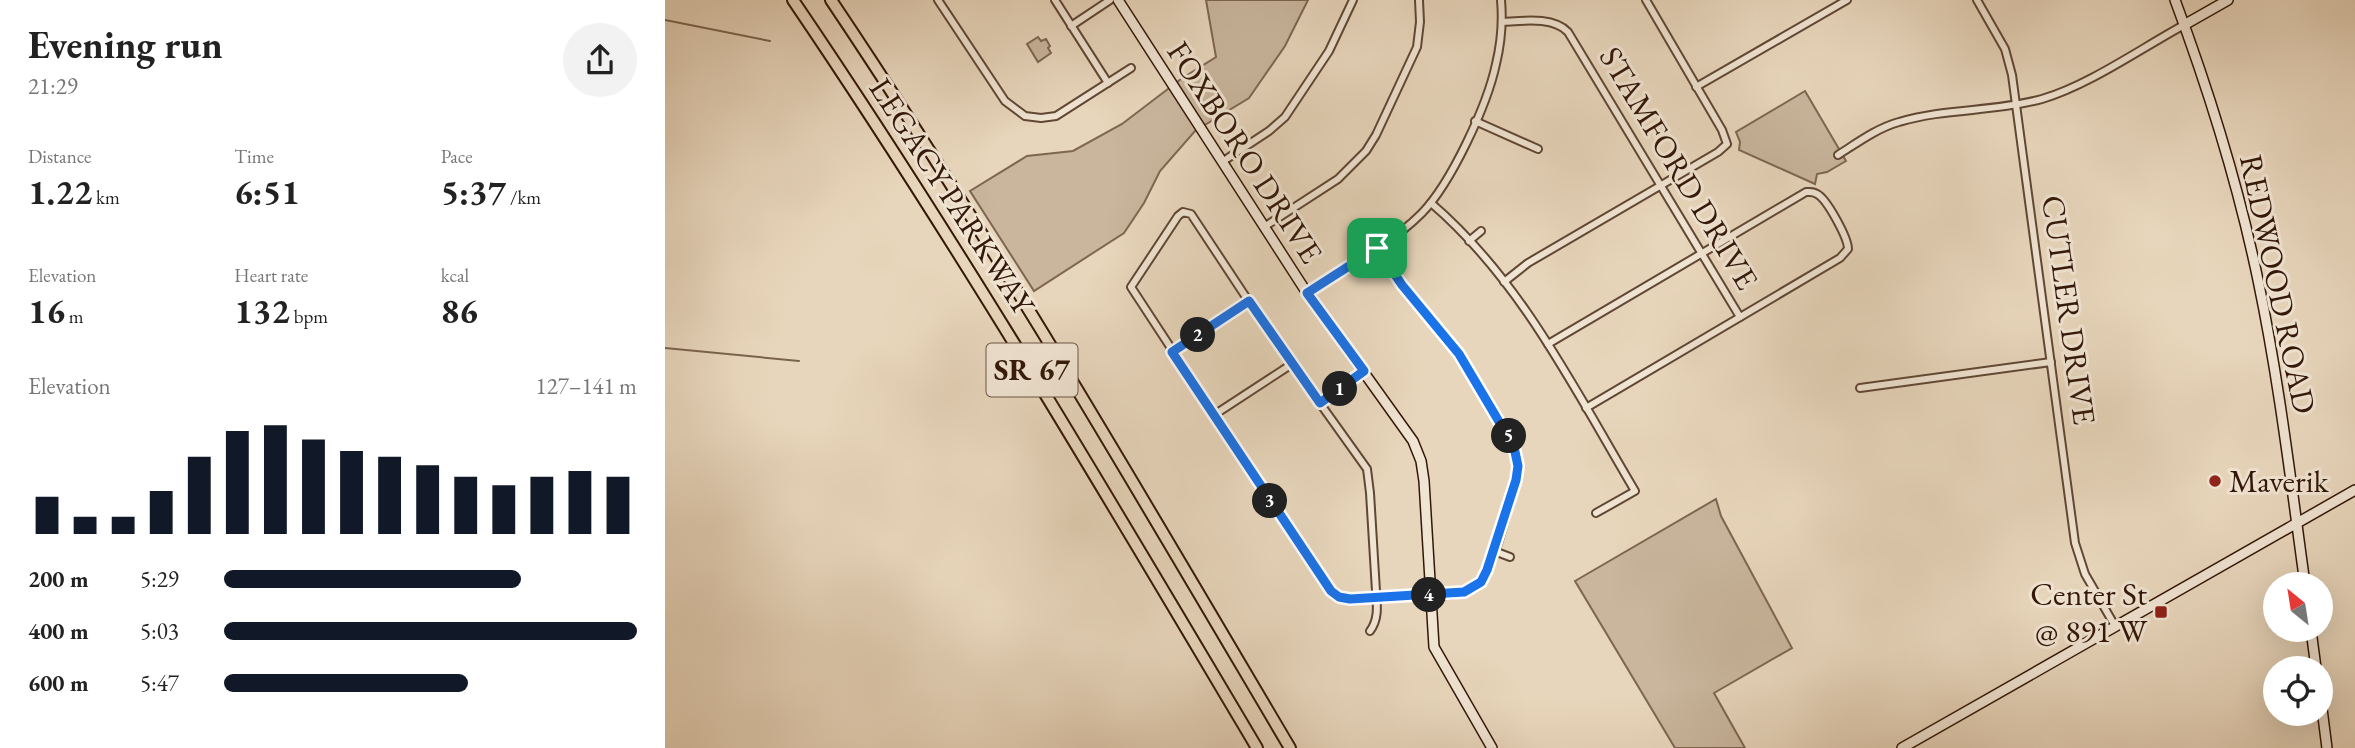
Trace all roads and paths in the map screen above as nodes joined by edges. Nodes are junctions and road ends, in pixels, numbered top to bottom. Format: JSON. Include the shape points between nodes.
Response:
{"nodes":[{"id":1,"x":793,"y":0,"type":"edge"},
{"id":2,"x":831,"y":0,"type":"edge"},
{"id":3,"x":938,"y":0,"type":"edge"},
{"id":4,"x":1055,"y":0,"type":"edge"},
{"id":5,"x":1110,"y":0,"type":"edge"},
{"id":6,"x":1118,"y":0,"type":"edge"},
{"id":7,"x":1353,"y":0,"type":"edge"},
{"id":8,"x":1419,"y":0,"type":"edge"},
{"id":9,"x":1501,"y":0,"type":"edge"},
{"id":10,"x":1646,"y":0,"type":"edge"},
{"id":11,"x":1847,"y":0,"type":"edge"},
{"id":12,"x":1977,"y":0,"type":"edge"},
{"id":13,"x":2175,"y":0,"type":"edge"},
{"id":14,"x":2228,"y":0,"type":"edge"},
{"id":15,"x":1502,"y":22,"type":"junction"},
{"id":16,"x":2184,"y":25,"type":"junction"},
{"id":17,"x":1071,"y":26,"type":"junction"},
{"id":18,"x":1131,"y":68,"type":"dead end"},
{"id":19,"x":1108,"y":83,"type":"junction"},
{"id":20,"x":1696,"y":87,"type":"junction"},
{"id":21,"x":2016,"y":105,"type":"junction"},
{"id":22,"x":1475,"y":121,"type":"junction"},
{"id":23,"x":1538,"y":149,"type":"dead end"},
{"id":24,"x":1838,"y":155,"type":"dead end"},
{"id":25,"x":1222,"y":162,"type":"junction"},
{"id":26,"x":1661,"y":185,"type":"junction"},
{"id":27,"x":1431,"y":203,"type":"junction"},
{"id":28,"x":1264,"y":227,"type":"junction"},
{"id":29,"x":1481,"y":231,"type":"dead end"},
{"id":30,"x":1469,"y":241,"type":"junction"},
{"id":31,"x":1377,"y":248,"type":"junction"},
{"id":32,"x":1702,"y":253,"type":"junction"},
{"id":33,"x":1504,"y":282,"type":"junction"},
{"id":34,"x":1307,"y":293,"type":"junction"},
{"id":35,"x":1249,"y":301,"type":"junction"},
{"id":36,"x":1740,"y":317,"type":"junction"},
{"id":37,"x":1548,"y":344,"type":"junction"},
{"id":38,"x":1172,"y":352,"type":"junction"},
{"id":39,"x":2051,"y":362,"type":"junction"},
{"id":40,"x":1292,"y":364,"type":"junction"},
{"id":41,"x":1364,"y":371,"type":"junction"},
{"id":42,"x":1860,"y":388,"type":"dead end"},
{"id":43,"x":1320,"y":403,"type":"junction"},
{"id":44,"x":1585,"y":408,"type":"junction"},
{"id":45,"x":1214,"y":415,"type":"junction"},
{"id":46,"x":2355,"y":490,"type":"edge"},
{"id":47,"x":1596,"y":513,"type":"dead end"},
{"id":48,"x":2297,"y":523,"type":"junction"},
{"id":49,"x":1494,"y":551,"type":"junction"},
{"id":50,"x":1510,"y":557,"type":"dead end"},
{"id":51,"x":2303,"y":572,"type":"edge"},
{"id":52,"x":1430,"y":595,"type":"junction"},
{"id":53,"x":1376,"y":597,"type":"junction"},
{"id":54,"x":2115,"y":626,"type":"junction"},
{"id":55,"x":1370,"y":631,"type":"dead end"},
{"id":56,"x":2324,"y":726,"type":"edge"},
{"id":57,"x":1257,"y":748,"type":"edge"},
{"id":58,"x":1290,"y":748,"type":"edge"},
{"id":59,"x":1492,"y":748,"type":"edge"},
{"id":60,"x":1902,"y":748,"type":"edge"},
{"id":61,"x":2327,"y":748,"type":"edge"}],
"edges":[{"from":1,"to":57,"type":"highway","name":"LEGACY PARKWAY","number":"SR 67","via":[[1044,389]]},
{"from":2,"to":58,"type":"highway","name":"LEGACY PARKWAY","number":"SR 67","via":[[1031,313]]},
{"from":3,"to":19,"type":"street","via":[[1005,101],[1020,114],[1056,116]]},
{"from":4,"to":17,"type":"street"},
{"from":5,"to":17,"type":"street"},
{"from":6,"to":25,"type":"street","name":"FOXBORO DRIVE"},
{"from":7,"to":25,"type":"street","via":[[1329,51],[1285,117]]},
{"from":8,"to":28,"type":"street","via":[[1416,47],[1366,151],[1338,179]]},
{"from":9,"to":15,"type":"street"},
{"from":10,"to":20,"type":"street"},
{"from":11,"to":20,"type":"street"},
{"from":12,"to":21,"type":"street","name":"CUTLER DRIVE","via":[[2008,57]]},
{"from":13,"to":16,"type":"street","name":"REDWOOD ROAD"},
{"from":14,"to":16,"type":"street"},
{"from":15,"to":22,"type":"street","via":[[1496,67]]},
{"from":15,"to":26,"type":"street","name":"STAMFORD DRIVE","via":[[1552,23],[1565,28]]},
{"from":16,"to":21,"type":"street","via":[[2078,85]]},
{"from":16,"to":48,"type":"street","name":"REDWOOD ROAD","via":[[2232,172],[2258,280]]},
{"from":17,"to":19,"type":"street"},
{"from":18,"to":19,"type":"street"},
{"from":20,"to":26,"type":"street","via":[[1727,144]]},
{"from":21,"to":24,"type":"street","via":[[1901,121]]},
{"from":21,"to":39,"type":"street","name":"CUTLER DRIVE"},
{"from":22,"to":23,"type":"street"},
{"from":22,"to":27,"type":"street"},
{"from":25,"to":28,"type":"street","name":"FOXBORO DRIVE"},
{"from":26,"to":32,"type":"street","name":"STAMFORD DRIVE"},
{"from":26,"to":33,"type":"street","via":[[1528,263]]},
{"from":27,"to":30,"type":"street"},
{"from":27,"to":31,"type":"street"},
{"from":28,"to":34,"type":"street","name":"FOXBORO DRIVE"},
{"from":29,"to":30,"type":"street"},
{"from":30,"to":33,"type":"street"},
{"from":31,"to":34,"type":"street"},
{"from":31,"to":49,"type":"street","via":[[1459,354],[1514,447],[1516,480]]},
{"from":32,"to":36,"type":"street","name":"STAMFORD DRIVE"},
{"from":32,"to":36,"type":"street","via":[[1813,192],[1823,199],[1846,237],[1848,249],[1840,258]]},
{"from":32,"to":37,"type":"street"},
{"from":33,"to":37,"type":"street"},
{"from":34,"to":41,"type":"street","name":"FOXBORO DRIVE"},
{"from":35,"to":38,"type":"street"},
{"from":35,"to":38,"type":"street","via":[[1193,215],[1178,216],[1131,287]]},
{"from":35,"to":40,"type":"street"},
{"from":36,"to":44,"type":"street"},
{"from":37,"to":44,"type":"street"},
{"from":38,"to":45,"type":"street"},
{"from":39,"to":42,"type":"street"},
{"from":39,"to":54,"type":"street","name":"CUTLER DRIVE","via":[[2075,543],[2082,567]]},
{"from":40,"to":43,"type":"street"},
{"from":40,"to":45,"type":"street"},
{"from":41,"to":43,"type":"street"},
{"from":41,"to":52,"type":"street","name":"FOXBORO DRIVE","via":[[1419,455]]},
{"from":43,"to":53,"type":"street","via":[[1369,474]]},
{"from":44,"to":47,"type":"street","via":[[1635,491]]},
{"from":45,"to":53,"type":"street","via":[[1327,587],[1345,598]]},
{"from":46,"to":48,"type":"street"},
{"from":48,"to":51,"type":"street","name":"REDWOOD ROAD"},
{"from":48,"to":54,"type":"street"},
{"from":49,"to":50,"type":"street"},
{"from":49,"to":52,"type":"street","via":[[1484,577],[1473,588]]},
{"from":52,"to":53,"type":"street"},
{"from":52,"to":59,"type":"street","name":"FOXBORO DRIVE","via":[[1434,647]]},
{"from":53,"to":55,"type":"street","via":[[1377,617]]},
{"from":54,"to":60,"type":"street"},
{"from":56,"to":61,"type":"street"}]}
